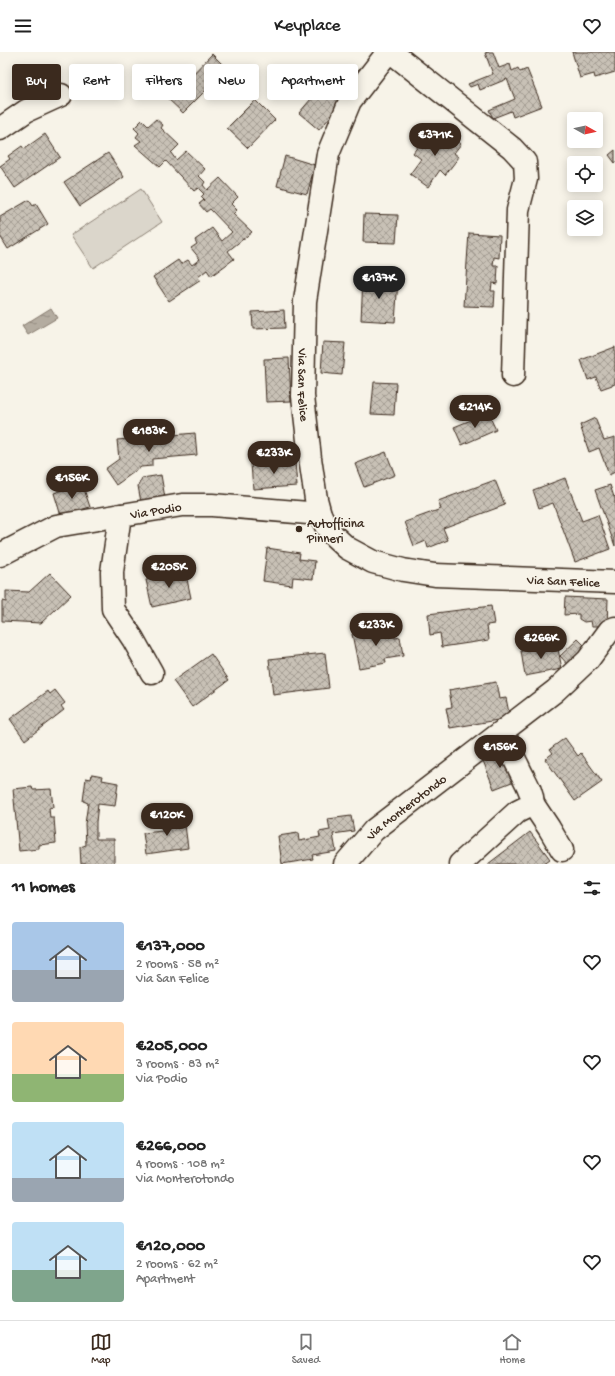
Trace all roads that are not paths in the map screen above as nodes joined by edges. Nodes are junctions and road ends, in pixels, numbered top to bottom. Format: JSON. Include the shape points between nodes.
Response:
{"nodes":[{"id":1,"x":389,"y":52,"type":"edge"},
{"id":2,"x":50,"y":100,"type":"edge"},
{"id":3,"x":0,"y":129,"type":"edge"},
{"id":4,"x":513,"y":376,"type":"dead end"},
{"id":5,"x":320,"y":514,"type":"junction"},
{"id":6,"x":120,"y":515,"type":"junction"},
{"id":7,"x":0,"y":555,"type":"edge"},
{"id":8,"x":615,"y":582,"type":"edge"},
{"id":9,"x":615,"y":628,"type":"edge"},
{"id":10,"x":152,"y":672,"type":"dead end"},
{"id":11,"x":502,"y":732,"type":"junction"},
{"id":12,"x":533,"y":804,"type":"junction"},
{"id":13,"x":562,"y":850,"type":"dead end"},
{"id":14,"x":345,"y":864,"type":"edge"},
{"id":15,"x":460,"y":864,"type":"edge"}],
"edges":[{"from":1,"to":4,"type":"street","via":[[512,148],[525,162],[526,179],[518,210]]},
{"from":1,"to":5,"type":"street","name":"Via San Felice","via":[[350,101],[328,154],[305,301],[303,396]]},
{"from":2,"to":3,"type":"street","via":[[26,111]]},
{"from":5,"to":6,"type":"street","name":"Via Podio","via":[[182,505]]},
{"from":5,"to":8,"type":"street","name":"Via San Felice","via":[[326,526],[347,548],[373,562],[403,570],[435,575]]},
{"from":6,"to":7,"type":"street","name":"Via Podio","via":[[56,526]]},
{"from":6,"to":10,"type":"street","via":[[112,572],[113,609]]},
{"from":9,"to":11,"type":"street","name":"Via Monterotondo","via":[[610,630],[588,660],[556,691]]},
{"from":11,"to":12,"type":"street","via":[[530,788]]},
{"from":11,"to":14,"type":"street","name":"Via Monterotondo","via":[[374,830]]},
{"from":12,"to":13,"type":"street"},
{"from":12,"to":15,"type":"street","via":[[517,812]]}]}
